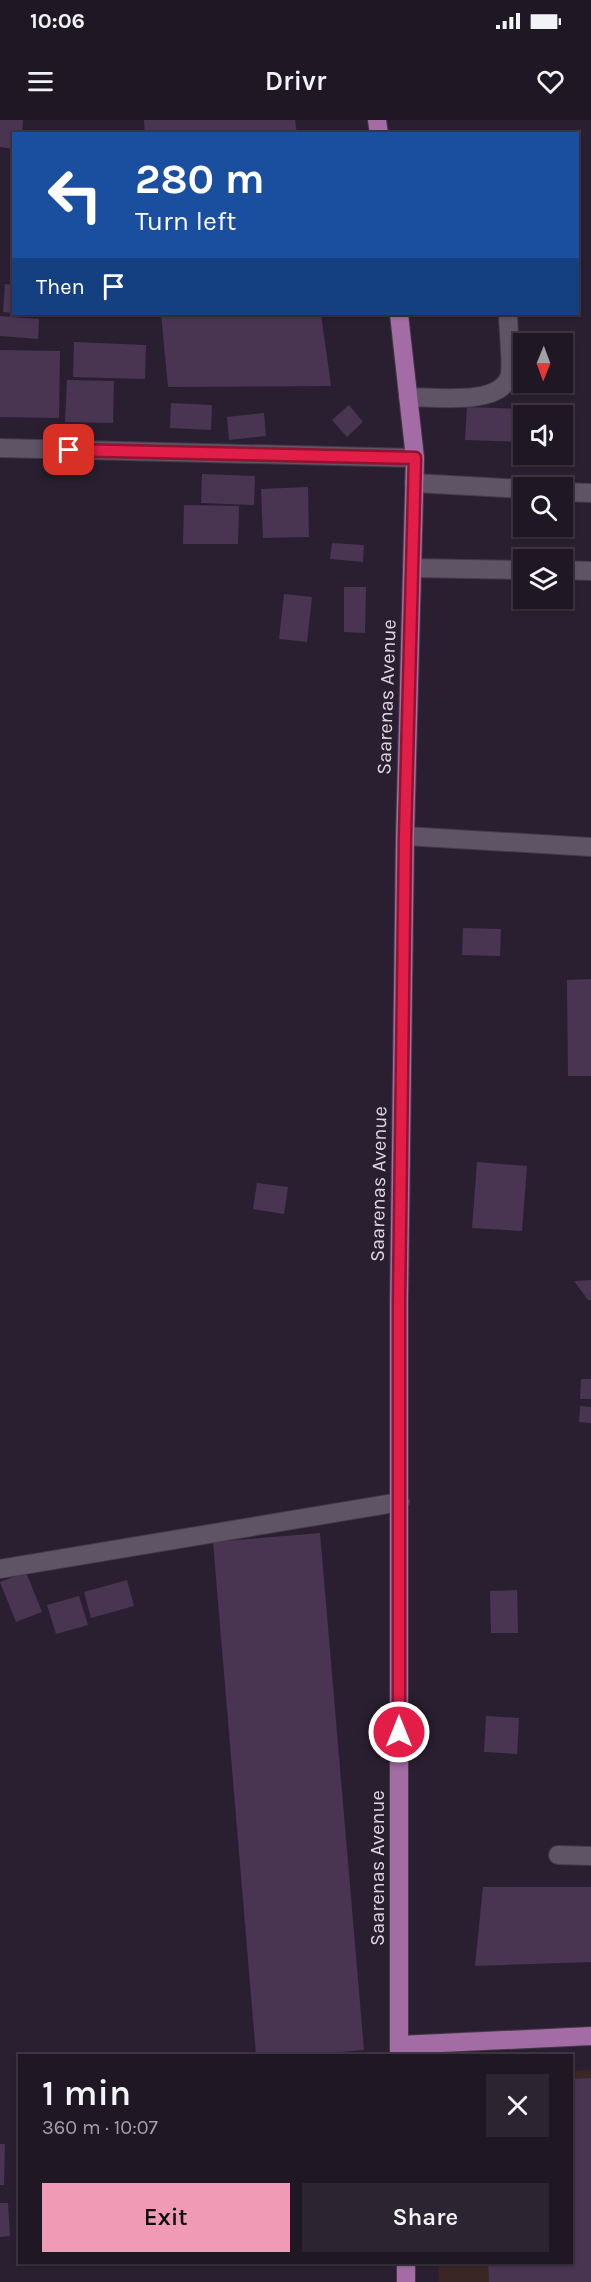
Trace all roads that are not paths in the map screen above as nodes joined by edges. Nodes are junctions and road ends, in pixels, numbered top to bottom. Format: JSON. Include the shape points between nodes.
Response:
{"nodes":[{"id":1,"x":399,"y":315,"type":"edge"},
{"id":2,"x":508,"y":315,"type":"edge"},
{"id":3,"x":408,"y":397,"type":"junction"},
{"id":4,"x":0,"y":448,"type":"edge"},
{"id":5,"x":415,"y":458,"type":"junction"},
{"id":6,"x":414,"y":483,"type":"junction"},
{"id":7,"x":513,"y":488,"type":"edge"},
{"id":8,"x":573,"y":492,"type":"edge"},
{"id":9,"x":591,"y":493,"type":"edge"},
{"id":10,"x":412,"y":568,"type":"junction"},
{"id":11,"x":513,"y":570,"type":"edge"},
{"id":12,"x":573,"y":570,"type":"edge"},
{"id":13,"x":591,"y":571,"type":"edge"},
{"id":14,"x":405,"y":836,"type":"junction"},
{"id":15,"x":591,"y":847,"type":"edge"},
{"id":16,"x":400,"y":1502,"type":"junction"},
{"id":17,"x":0,"y":1569,"type":"edge"},
{"id":18,"x":558,"y":1855,"type":"dead end"},
{"id":19,"x":591,"y":1856,"type":"edge"},
{"id":20,"x":591,"y":2036,"type":"edge"},
{"id":21,"x":399,"y":2050,"type":"edge"},
{"id":22,"x":406,"y":2264,"type":"edge"},
{"id":23,"x":406,"y":2282,"type":"edge"}],
"edges":[{"from":1,"to":3,"type":"main road","name":"Saarenas Avenue"},
{"from":2,"to":3,"type":"street","via":[[510,374],[505,383],[474,398]]},
{"from":3,"to":5,"type":"main road","name":"Saarenas Avenue"},
{"from":4,"to":5,"type":"street"},
{"from":5,"to":6,"type":"main road","name":"Saarenas Avenue"},
{"from":6,"to":7,"type":"street"},
{"from":6,"to":10,"type":"main road","name":"Saarenas Avenue"},
{"from":8,"to":9,"type":"street"},
{"from":10,"to":11,"type":"street"},
{"from":10,"to":14,"type":"main road","name":"Saarenas Avenue"},
{"from":12,"to":13,"type":"street"},
{"from":14,"to":15,"type":"street"},
{"from":14,"to":16,"type":"main road","name":"Saarenas Avenue"},
{"from":16,"to":17,"type":"street"},
{"from":16,"to":21,"type":"main road","name":"Saarenas Avenue"},
{"from":18,"to":19,"type":"street"},
{"from":20,"to":21,"type":"main road"},
{"from":22,"to":23,"type":"main road"}]}
